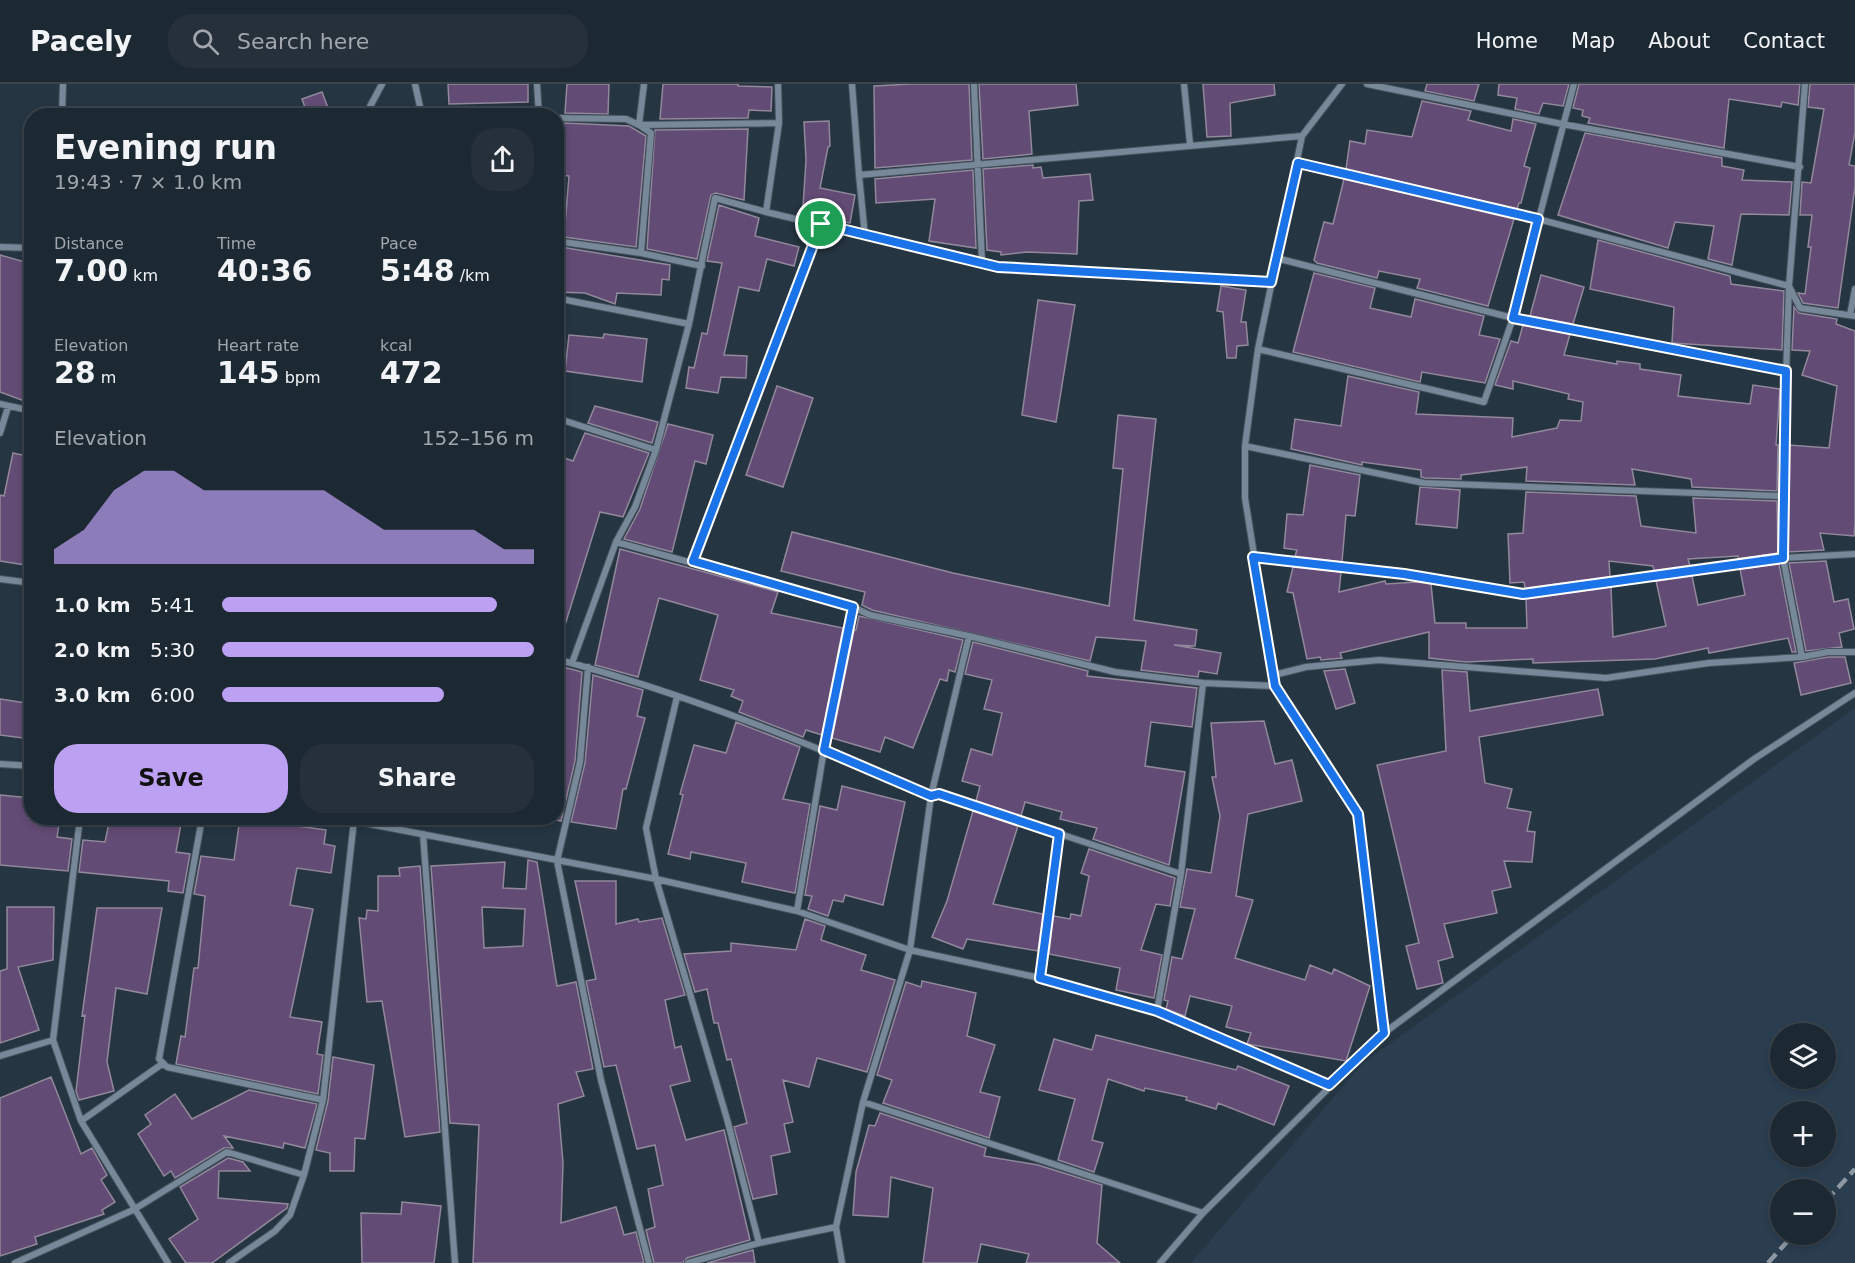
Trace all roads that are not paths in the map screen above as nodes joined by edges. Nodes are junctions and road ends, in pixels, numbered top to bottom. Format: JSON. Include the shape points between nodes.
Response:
{"nodes":[{"id":1,"x":63,"y":84,"type":"edge"},
{"id":2,"x":382,"y":84,"type":"edge"},
{"id":3,"x":415,"y":84,"type":"edge"},
{"id":4,"x":537,"y":84,"type":"edge"},
{"id":5,"x":644,"y":84,"type":"edge"},
{"id":6,"x":778,"y":84,"type":"edge"},
{"id":7,"x":852,"y":84,"type":"edge"},
{"id":8,"x":974,"y":84,"type":"edge"},
{"id":9,"x":1184,"y":84,"type":"edge"},
{"id":10,"x":1342,"y":84,"type":"edge"},
{"id":11,"x":1367,"y":84,"type":"edge"},
{"id":12,"x":1574,"y":84,"type":"edge"},
{"id":13,"x":1805,"y":84,"type":"edge"},
{"id":14,"x":62,"y":108,"type":"edge"},
{"id":15,"x":369,"y":108,"type":"edge"},
{"id":16,"x":420,"y":108,"type":"edge"},
{"id":17,"x":538,"y":108,"type":"edge"},
{"id":18,"x":564,"y":118,"type":"edge"},
{"id":19,"x":779,"y":123,"type":"junction"},
{"id":20,"x":1562,"y":124,"type":"junction"},
{"id":21,"x":639,"y":125,"type":"junction"},
{"id":22,"x":1302,"y":136,"type":"junction"},
{"id":23,"x":1190,"y":144,"type":"junction"},
{"id":24,"x":1298,"y":163,"type":"junction"},
{"id":25,"x":976,"y":166,"type":"junction"},
{"id":26,"x":1800,"y":166,"type":"junction"},
{"id":27,"x":859,"y":176,"type":"junction"},
{"id":28,"x":766,"y":212,"type":"junction"},
{"id":29,"x":1538,"y":219,"type":"junction"},
{"id":30,"x":821,"y":224,"type":"junction"},
{"id":31,"x":865,"y":236,"type":"junction"},
{"id":32,"x":564,"y":242,"type":"edge"},
{"id":33,"x":0,"y":247,"type":"edge"},
{"id":34,"x":24,"y":248,"type":"edge"},
{"id":35,"x":641,"y":253,"type":"junction"},
{"id":36,"x":1276,"y":258,"type":"junction"},
{"id":37,"x":982,"y":262,"type":"junction"},
{"id":38,"x":702,"y":266,"type":"junction"},
{"id":39,"x":1271,"y":282,"type":"junction"},
{"id":40,"x":1789,"y":286,"type":"junction"},
{"id":41,"x":1855,"y":290,"type":"edge"},
{"id":42,"x":564,"y":300,"type":"edge"},
{"id":43,"x":1853,"y":316,"type":"edge"},
{"id":44,"x":1513,"y":318,"type":"junction"},
{"id":45,"x":689,"y":324,"type":"junction"},
{"id":46,"x":1258,"y":349,"type":"junction"},
{"id":47,"x":1786,"y":371,"type":"junction"},
{"id":48,"x":0,"y":404,"type":"edge"},
{"id":49,"x":8,"y":407,"type":"junction"},
{"id":50,"x":24,"y":410,"type":"edge"},
{"id":51,"x":564,"y":421,"type":"edge"},
{"id":52,"x":0,"y":434,"type":"edge"},
{"id":53,"x":1245,"y":446,"type":"junction"},
{"id":54,"x":656,"y":450,"type":"junction"},
{"id":55,"x":1782,"y":496,"type":"junction"},
{"id":56,"x":616,"y":542,"type":"junction"},
{"id":57,"x":1855,"y":554,"type":"edge"},
{"id":58,"x":1253,"y":557,"type":"junction"},
{"id":59,"x":1783,"y":558,"type":"junction"},
{"id":60,"x":693,"y":561,"type":"junction"},
{"id":61,"x":0,"y":579,"type":"edge"},
{"id":62,"x":24,"y":582,"type":"edge"},
{"id":63,"x":853,"y":607,"type":"junction"},
{"id":64,"x":969,"y":636,"type":"junction"},
{"id":65,"x":1855,"y":652,"type":"edge"},
{"id":66,"x":1802,"y":657,"type":"junction"},
{"id":67,"x":564,"y":661,"type":"edge"},
{"id":68,"x":572,"y":663,"type":"junction"},
{"id":69,"x":588,"y":668,"type":"junction"},
{"id":70,"x":1274,"y":675,"type":"junction"},
{"id":71,"x":1203,"y":683,"type":"junction"},
{"id":72,"x":1275,"y":686,"type":"junction"},
{"id":73,"x":1855,"y":693,"type":"edge"},
{"id":74,"x":677,"y":697,"type":"junction"},
{"id":75,"x":824,"y":750,"type":"junction"},
{"id":76,"x":0,"y":764,"type":"edge"},
{"id":77,"x":24,"y":766,"type":"edge"},
{"id":78,"x":931,"y":796,"type":"junction"},
{"id":79,"x":79,"y":825,"type":"edge"},
{"id":80,"x":201,"y":825,"type":"edge"},
{"id":81,"x":353,"y":825,"type":"edge"},
{"id":82,"x":379,"y":825,"type":"edge"},
{"id":83,"x":423,"y":834,"type":"junction"},
{"id":84,"x":1059,"y":834,"type":"junction"},
{"id":85,"x":556,"y":861,"type":"junction"},
{"id":86,"x":1181,"y":874,"type":"junction"},
{"id":87,"x":656,"y":879,"type":"junction"},
{"id":88,"x":797,"y":911,"type":"junction"},
{"id":89,"x":910,"y":950,"type":"junction"},
{"id":90,"x":1040,"y":978,"type":"junction"},
{"id":91,"x":1157,"y":1011,"type":"junction"},
{"id":92,"x":1384,"y":1033,"type":"junction"},
{"id":93,"x":53,"y":1040,"type":"junction"},
{"id":94,"x":0,"y":1056,"type":"edge"},
{"id":95,"x":162,"y":1064,"type":"junction"},
{"id":96,"x":1329,"y":1085,"type":"junction"},
{"id":97,"x":323,"y":1100,"type":"junction"},
{"id":98,"x":863,"y":1102,"type":"junction"},
{"id":99,"x":81,"y":1121,"type":"junction"},
{"id":100,"x":304,"y":1176,"type":"junction"},
{"id":101,"x":133,"y":1210,"type":"junction"},
{"id":102,"x":1203,"y":1213,"type":"junction"},
{"id":103,"x":836,"y":1227,"type":"junction"},
{"id":104,"x":759,"y":1243,"type":"junction"},
{"id":105,"x":25,"y":1262,"type":"edge"},
{"id":106,"x":15,"y":1263,"type":"edge"},
{"id":107,"x":168,"y":1263,"type":"edge"},
{"id":108,"x":229,"y":1263,"type":"edge"},
{"id":109,"x":455,"y":1263,"type":"edge"},
{"id":110,"x":649,"y":1263,"type":"edge"},
{"id":111,"x":688,"y":1263,"type":"edge"},
{"id":112,"x":842,"y":1263,"type":"edge"},
{"id":113,"x":1160,"y":1263,"type":"edge"}],
"edges":[{"from":1,"to":14,"type":"street"},
{"from":2,"to":15,"type":"street"},
{"from":3,"to":16,"type":"street"},
{"from":4,"to":17,"type":"street"},
{"from":5,"to":21,"type":"street"},
{"from":6,"to":19,"type":"street"},
{"from":7,"to":27,"type":"street"},
{"from":8,"to":25,"type":"street"},
{"from":9,"to":23,"type":"street"},
{"from":10,"to":22,"type":"street"},
{"from":11,"to":20,"type":"street"},
{"from":12,"to":20,"type":"street"},
{"from":13,"to":26,"type":"street"},
{"from":18,"to":21,"type":"street","via":[[626,119]]},
{"from":19,"to":21,"type":"street"},
{"from":19,"to":28,"type":"street"},
{"from":20,"to":26,"type":"street"},
{"from":20,"to":29,"type":"street"},
{"from":21,"to":35,"type":"street","via":[[651,133]]},
{"from":22,"to":23,"type":"street"},
{"from":22,"to":24,"type":"street"},
{"from":23,"to":25,"type":"street"},
{"from":24,"to":29,"type":"street"},
{"from":24,"to":36,"type":"street"},
{"from":25,"to":27,"type":"street"},
{"from":25,"to":37,"type":"street"},
{"from":26,"to":40,"type":"street"},
{"from":27,"to":31,"type":"street"},
{"from":28,"to":30,"type":"street"},
{"from":28,"to":38,"type":"street","via":[[715,198]]},
{"from":29,"to":40,"type":"street"},
{"from":29,"to":44,"type":"street"},
{"from":30,"to":31,"type":"street"},
{"from":30,"to":60,"type":"street"},
{"from":31,"to":37,"type":"street"},
{"from":32,"to":35,"type":"street"},
{"from":33,"to":34,"type":"street"},
{"from":35,"to":38,"type":"street"},
{"from":36,"to":39,"type":"street"},
{"from":36,"to":44,"type":"street"},
{"from":37,"to":39,"type":"street","via":[[998,267]]},
{"from":38,"to":45,"type":"street"},
{"from":39,"to":46,"type":"street"},
{"from":40,"to":43,"type":"street","via":[[1800,308]]},
{"from":40,"to":47,"type":"street"},
{"from":41,"to":43,"type":"street"},
{"from":42,"to":45,"type":"street"},
{"from":44,"to":46,"type":"street","via":[[1484,402]]},
{"from":44,"to":47,"type":"street"},
{"from":45,"to":54,"type":"street"},
{"from":46,"to":53,"type":"street"},
{"from":47,"to":55,"type":"street"},
{"from":48,"to":49,"type":"street"},
{"from":49,"to":50,"type":"street"},
{"from":49,"to":52,"type":"street"},
{"from":51,"to":54,"type":"street"},
{"from":53,"to":55,"type":"street","via":[[1424,483]]},
{"from":53,"to":58,"type":"street","via":[[1245,498]]},
{"from":54,"to":56,"type":"street","via":[[635,507]]},
{"from":55,"to":59,"type":"street"},
{"from":56,"to":60,"type":"street"},
{"from":56,"to":68,"type":"street"},
{"from":57,"to":59,"type":"street"},
{"from":58,"to":59,"type":"street","via":[[1404,574],[1523,594]]},
{"from":58,"to":70,"type":"street"},
{"from":59,"to":66,"type":"street"},
{"from":60,"to":63,"type":"street"},
{"from":61,"to":62,"type":"street"},
{"from":63,"to":64,"type":"street","via":[[870,615]]},
{"from":63,"to":75,"type":"street"},
{"from":64,"to":71,"type":"street","via":[[1115,672]]},
{"from":64,"to":78,"type":"street"},
{"from":65,"to":66,"type":"street"},
{"from":66,"to":70,"type":"street","via":[[1709,663],[1606,678],[1378,660],[1306,667]]},
{"from":67,"to":68,"type":"street"},
{"from":68,"to":69,"type":"street"},
{"from":69,"to":74,"type":"street"},
{"from":69,"to":85,"type":"street","via":[[580,762]]},
{"from":70,"to":72,"type":"street"},
{"from":71,"to":72,"type":"street"},
{"from":71,"to":86,"type":"street"},
{"from":72,"to":92,"type":"street","via":[[1358,814]]},
{"from":73,"to":92,"type":"street","via":[[1754,759]]},
{"from":74,"to":75,"type":"street"},
{"from":74,"to":87,"type":"street","via":[[646,828]]},
{"from":75,"to":78,"type":"street"},
{"from":75,"to":88,"type":"street"},
{"from":76,"to":77,"type":"street"},
{"from":78,"to":84,"type":"street","via":[[939,794]]},
{"from":78,"to":89,"type":"street"},
{"from":79,"to":93,"type":"street"},
{"from":80,"to":95,"type":"street","via":[[158,1053]]},
{"from":81,"to":97,"type":"street"},
{"from":82,"to":83,"type":"street"},
{"from":83,"to":85,"type":"street"},
{"from":83,"to":109,"type":"street"},
{"from":84,"to":86,"type":"street"},
{"from":84,"to":90,"type":"street"},
{"from":85,"to":87,"type":"street"},
{"from":85,"to":110,"type":"street","via":[[601,1080]]},
{"from":86,"to":91,"type":"street"},
{"from":87,"to":88,"type":"street"},
{"from":87,"to":104,"type":"street"},
{"from":88,"to":89,"type":"street"},
{"from":89,"to":90,"type":"street"},
{"from":89,"to":98,"type":"street"},
{"from":90,"to":91,"type":"street"},
{"from":91,"to":96,"type":"street"},
{"from":92,"to":96,"type":"street"},
{"from":93,"to":94,"type":"street"},
{"from":93,"to":99,"type":"street"},
{"from":95,"to":97,"type":"street"},
{"from":95,"to":99,"type":"street"},
{"from":96,"to":102,"type":"street"},
{"from":97,"to":100,"type":"street"},
{"from":98,"to":102,"type":"street"},
{"from":98,"to":103,"type":"street"},
{"from":99,"to":101,"type":"street"},
{"from":100,"to":101,"type":"street","via":[[226,1152]]},
{"from":100,"to":108,"type":"street","via":[[290,1215],[275,1231]]},
{"from":101,"to":105,"type":"street"},
{"from":101,"to":107,"type":"street"},
{"from":102,"to":113,"type":"street"},
{"from":103,"to":104,"type":"street"},
{"from":103,"to":112,"type":"street"},
{"from":104,"to":111,"type":"street"},
{"from":105,"to":106,"type":"street"}]}
